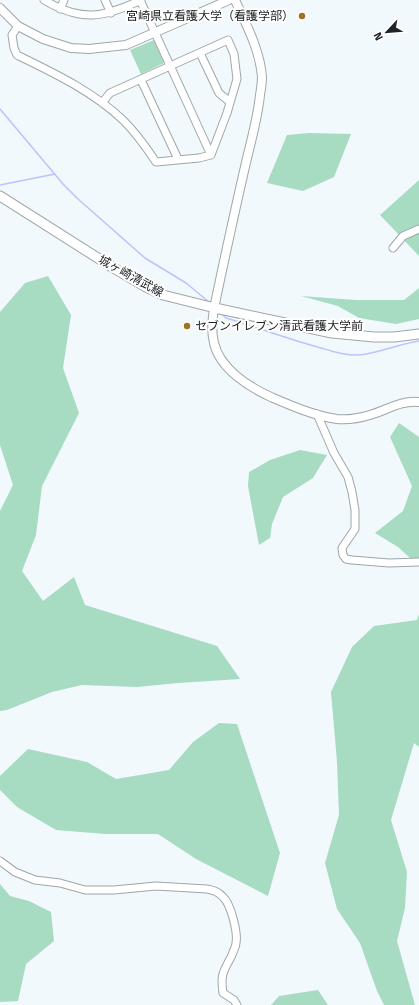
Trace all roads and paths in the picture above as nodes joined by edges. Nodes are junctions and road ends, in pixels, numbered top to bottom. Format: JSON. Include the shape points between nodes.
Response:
{"nodes":[{"id":1,"x":44,"y":0,"type":"edge"},
{"id":2,"x":64,"y":0,"type":"edge"},
{"id":3,"x":105,"y":0,"type":"edge"},
{"id":4,"x":140,"y":0,"type":"edge"},
{"id":5,"x":229,"y":0,"type":"edge"},
{"id":6,"x":235,"y":0,"type":"edge"},
{"id":7,"x":0,"y":8,"type":"edge"},
{"id":8,"x":60,"y":9,"type":"junction"},
{"id":9,"x":111,"y":13,"type":"junction"},
{"id":10,"x":18,"y":26,"type":"junction"},
{"id":11,"x":155,"y":33,"type":"junction"},
{"id":12,"x":200,"y":53,"type":"junction"},
{"id":13,"x":170,"y":66,"type":"junction"},
{"id":14,"x":141,"y":80,"type":"junction"},
{"id":15,"x":230,"y":102,"type":"junction"},
{"id":16,"x":102,"y":103,"type":"junction"},
{"id":17,"x":211,"y":155,"type":"junction"},
{"id":18,"x":178,"y":159,"type":"junction"},
{"id":19,"x":0,"y":196,"type":"edge"},
{"id":20,"x":419,"y":229,"type":"edge"},
{"id":21,"x":393,"y":248,"type":"dead end"},
{"id":22,"x":212,"y":307,"type":"junction"},
{"id":23,"x":419,"y":334,"type":"edge"},
{"id":24,"x":419,"y":402,"type":"edge"},
{"id":25,"x":317,"y":414,"type":"junction"},
{"id":26,"x":419,"y":562,"type":"edge"},
{"id":27,"x":0,"y":861,"type":"edge"},
{"id":28,"x":237,"y":1005,"type":"edge"}],
"edges":[{"from":1,"to":8,"type":"street"},
{"from":2,"to":8,"type":"street"},
{"from":3,"to":9,"type":"street"},
{"from":4,"to":9,"type":"street"},
{"from":4,"to":11,"type":"street"},
{"from":5,"to":11,"type":"street"},
{"from":6,"to":22,"type":"street","via":[[259,57],[262,77],[258,110]]},
{"from":7,"to":10,"type":"street"},
{"from":8,"to":9,"type":"street","via":[[78,15]]},
{"from":10,"to":11,"type":"street","via":[[43,39],[71,48],[89,49],[126,45]]},
{"from":10,"to":16,"type":"street","via":[[12,35],[17,55],[60,76]]},
{"from":11,"to":13,"type":"street"},
{"from":12,"to":13,"type":"street"},
{"from":12,"to":15,"type":"street","via":[[219,93]]},
{"from":12,"to":15,"type":"street","via":[[228,40],[234,54],[237,79]]},
{"from":13,"to":14,"type":"street"},
{"from":13,"to":17,"type":"street"},
{"from":14,"to":16,"type":"street","via":[[110,93]]},
{"from":14,"to":18,"type":"street"},
{"from":15,"to":17,"type":"street"},
{"from":16,"to":18,"type":"street","via":[[125,122],[156,162]]},
{"from":17,"to":18,"type":"street"},
{"from":19,"to":22,"type":"main road","name":"城ヶ崎清武線","via":[[163,295]]},
{"from":20,"to":21,"type":"street","via":[[403,236]]},
{"from":22,"to":23,"type":"main road","name":"城ヶ崎清武線","via":[[340,334],[374,337]]},
{"from":22,"to":25,"type":"street","via":[[214,343],[219,355],[233,374],[261,392]]},
{"from":24,"to":25,"type":"street","via":[[402,403],[370,415],[350,419]]},
{"from":25,"to":26,"type":"street","via":[[348,477],[352,492],[355,529],[342,548],[343,555],[346,559],[352,560]]},
{"from":27,"to":28,"type":"street","via":[[29,878],[85,890],[172,886],[207,889],[220,894],[228,906],[236,944],[222,972],[223,993]]}]}
